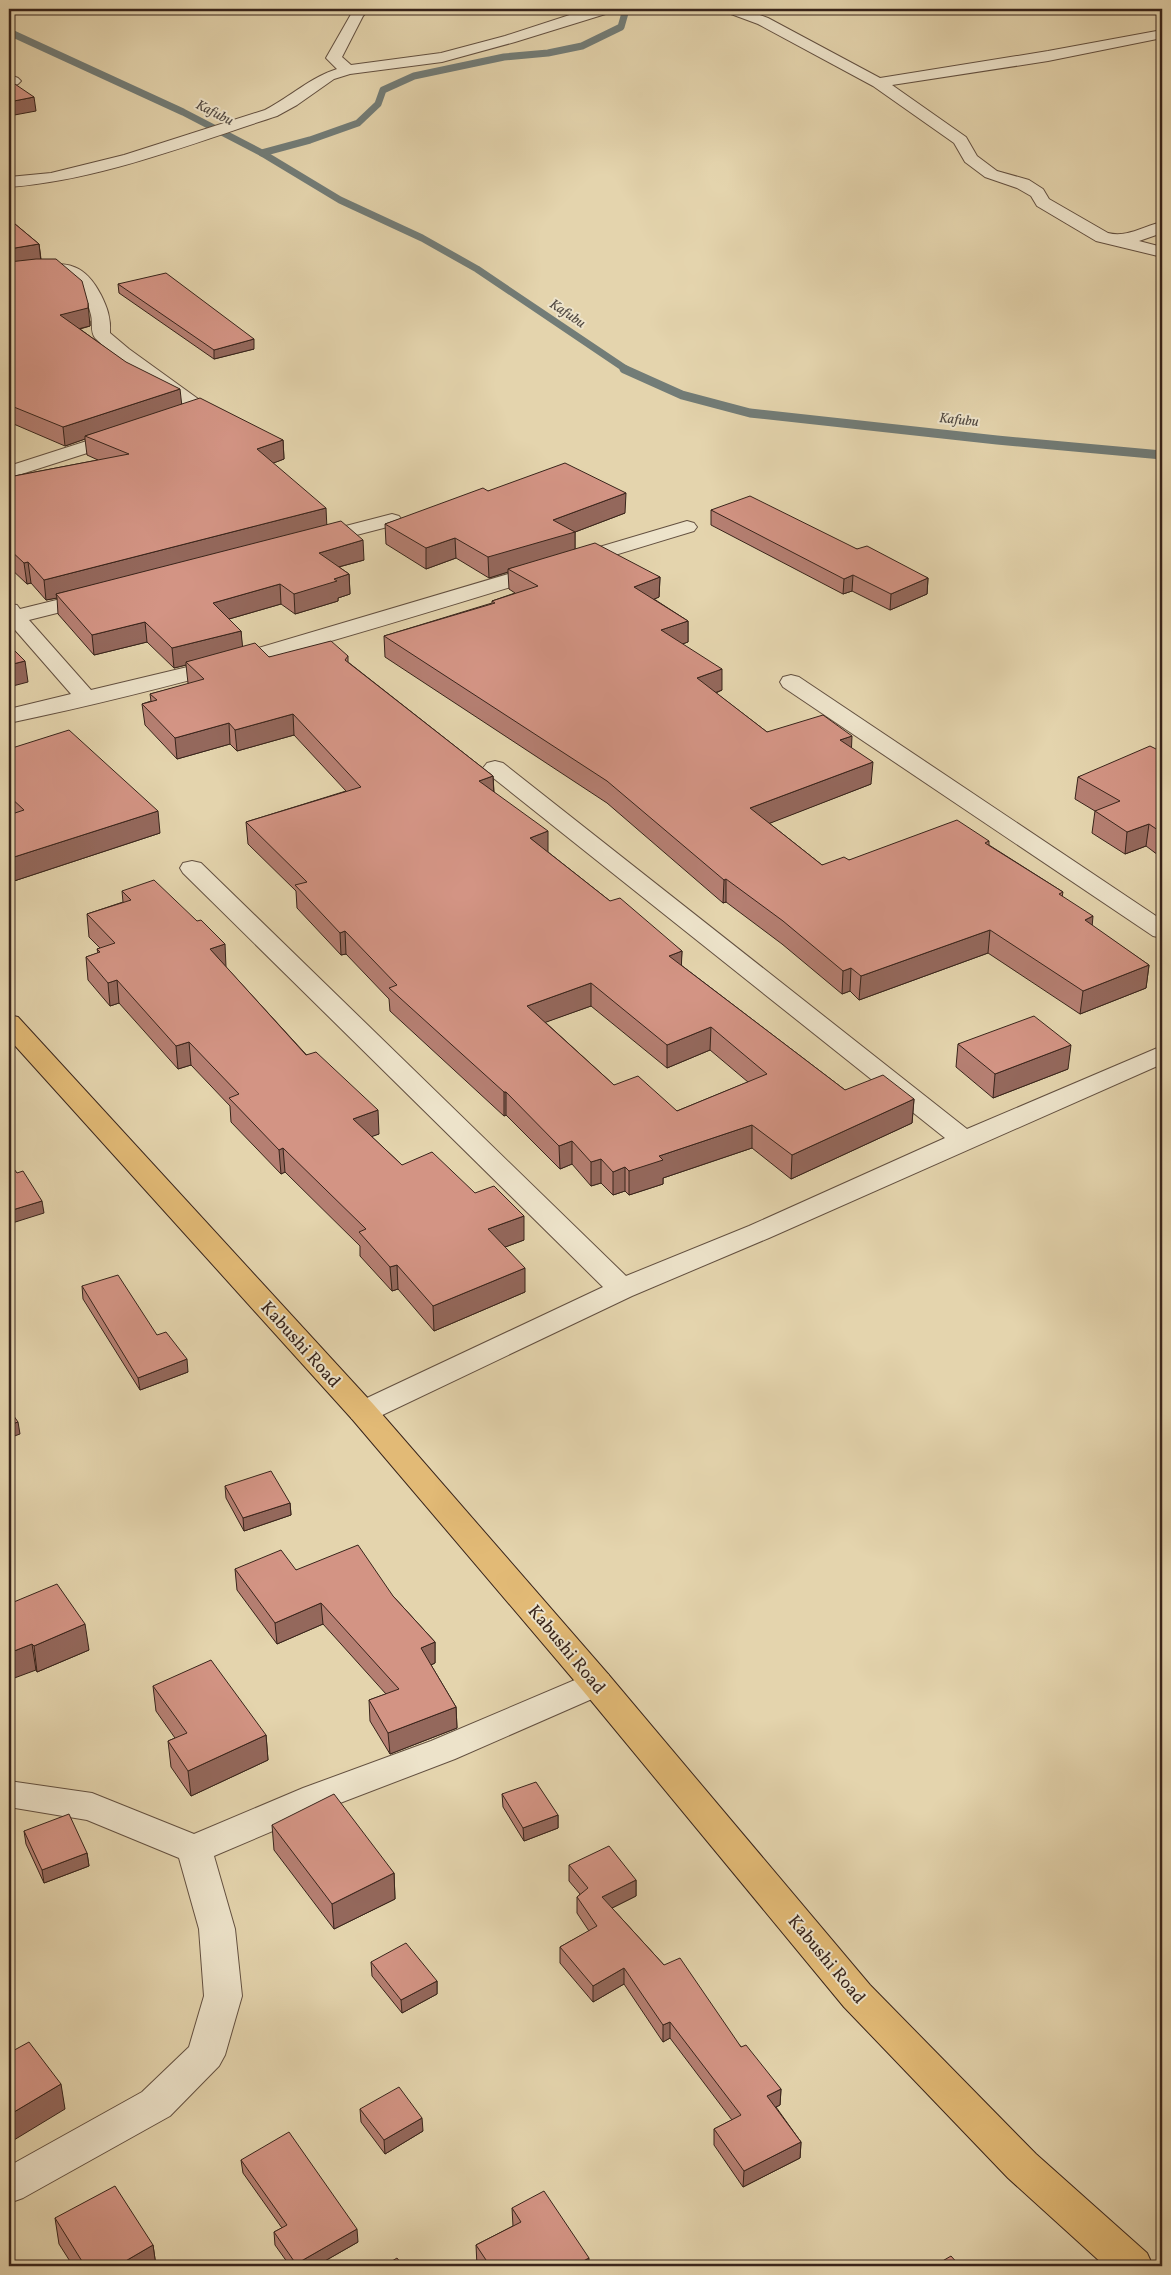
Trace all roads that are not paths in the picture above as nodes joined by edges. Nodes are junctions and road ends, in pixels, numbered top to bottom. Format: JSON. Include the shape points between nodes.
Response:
{"nodes":[{"id":1,"x":362,"y":9,"type":"edge"},
{"id":2,"x":607,"y":9,"type":"edge"},
{"id":3,"x":714,"y":9,"type":"edge"},
{"id":4,"x":1162,"y":34,"type":"edge"},
{"id":5,"x":348,"y":70,"type":"junction"},
{"id":6,"x":878,"y":83,"type":"junction"},
{"id":7,"x":9,"y":182,"type":"edge"},
{"id":8,"x":1162,"y":227,"type":"edge"},
{"id":9,"x":1117,"y":240,"type":"junction"},
{"id":10,"x":1162,"y":252,"type":"edge"},
{"id":11,"x":9,"y":274,"type":"edge"},
{"id":12,"x":9,"y":472,"type":"edge"},
{"id":13,"x":392,"y":520,"type":"edge"},
{"id":14,"x":687,"y":527,"type":"dead end"},
{"id":15,"x":292,"y":545,"type":"edge"},
{"id":16,"x":110,"y":592,"type":"edge"},
{"id":17,"x":12,"y":613,"type":"edge"},
{"id":18,"x":791,"y":682,"type":"dead end"},
{"id":19,"x":86,"y":699,"type":"junction"},
{"id":20,"x":9,"y":716,"type":"edge"},
{"id":21,"x":494,"y":768,"type":"dead end"},
{"id":22,"x":192,"y":868,"type":"dead end"},
{"id":23,"x":1162,"y":931,"type":"edge"},
{"id":24,"x":9,"y":1023,"type":"edge"},
{"id":25,"x":1162,"y":1054,"type":"edge"},
{"id":26,"x":964,"y":1140,"type":"junction"},
{"id":27,"x":622,"y":1289,"type":"junction"},
{"id":28,"x":364,"y":1412,"type":"junction"},
{"id":29,"x":596,"y":1683,"type":"junction"},
{"id":30,"x":9,"y":1794,"type":"edge"},
{"id":31,"x":194,"y":1849,"type":"junction"},
{"id":32,"x":9,"y":2186,"type":"edge"},
{"id":33,"x":1133,"y":2266,"type":"edge"}],
"edges":[{"from":1,"to":5,"type":"street","via":[[334,58]]},
{"from":2,"to":5,"type":"street","via":[[442,57]]},
{"from":3,"to":6,"type":"street","via":[[733,10],[763,21]]},
{"from":4,"to":6,"type":"street"},
{"from":5,"to":7,"type":"street","via":[[329,76],[292,102],[262,115],[130,158],[51,178]]},
{"from":6,"to":9,"type":"street","via":[[960,140],[971,159],[991,174],[1023,184],[1037,193],[1043,202],[1086,228],[1102,237]]},
{"from":8,"to":9,"type":"street","via":[[1143,236]]},
{"from":9,"to":10,"type":"street"},
{"from":11,"to":12,"type":"street","via":[[35,268],[79,275],[102,318],[101,334],[194,405],[196,410]]},
{"from":13,"to":15,"type":"street"},
{"from":14,"to":19,"type":"street","via":[[226,664]]},
{"from":16,"to":17,"type":"street"},
{"from":17,"to":19,"type":"street"},
{"from":18,"to":23,"type":"street"},
{"from":19,"to":20,"type":"street"},
{"from":21,"to":26,"type":"street"},
{"from":22,"to":27,"type":"street"},
{"from":24,"to":28,"type":"main road","name":"Kabushi Road"},
{"from":25,"to":26,"type":"street"},
{"from":26,"to":27,"type":"street"},
{"from":27,"to":28,"type":"street"},
{"from":28,"to":29,"type":"main road","name":"Kabushi Road"},
{"from":29,"to":31,"type":"street","via":[[443,1750],[315,1798]]},
{"from":29,"to":33,"type":"main road","name":"Kabushi Road","via":[[857,1996],[1022,2166]]},
{"from":30,"to":31,"type":"street","via":[[92,1807]]},
{"from":31,"to":32,"type":"street","via":[[217,1929],[223,1996],[206,2055],[156,2104]]}]}
